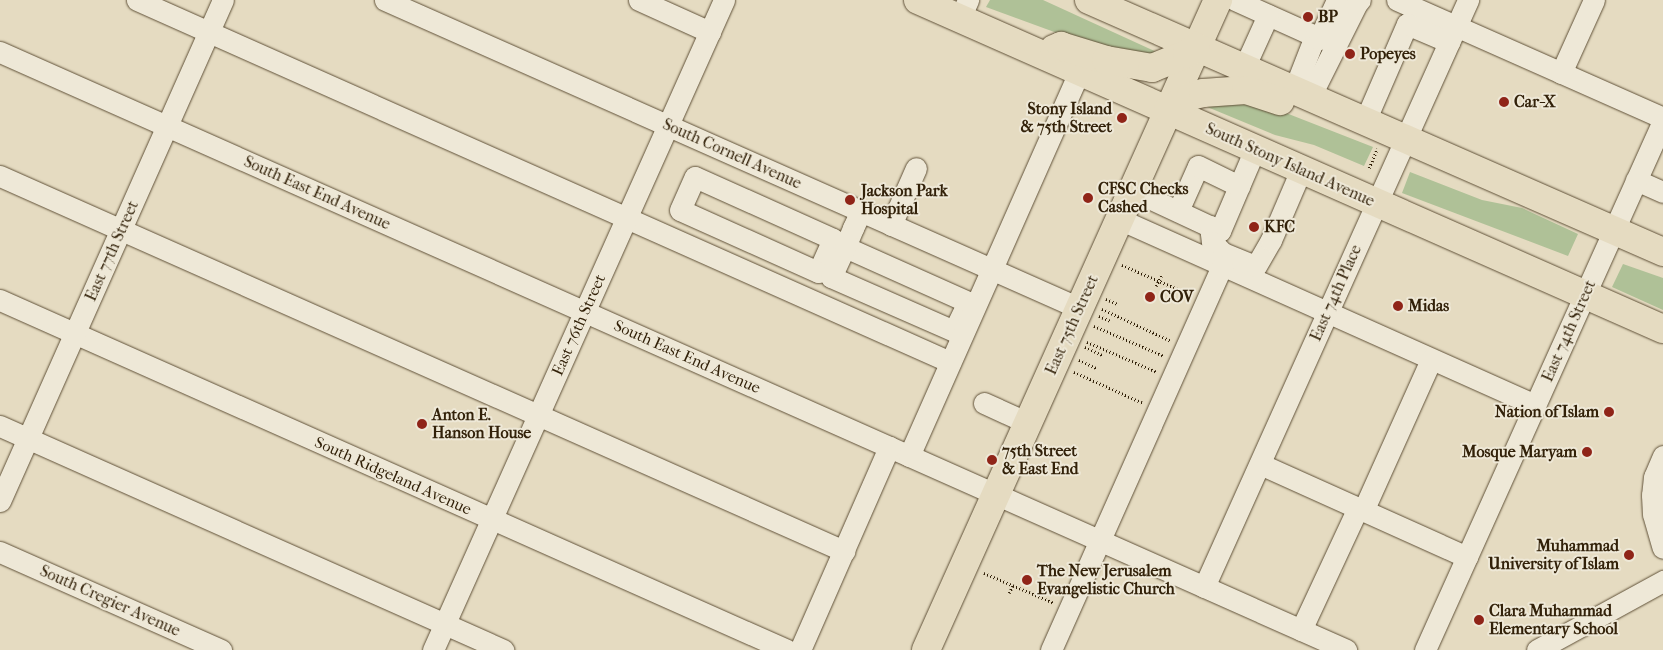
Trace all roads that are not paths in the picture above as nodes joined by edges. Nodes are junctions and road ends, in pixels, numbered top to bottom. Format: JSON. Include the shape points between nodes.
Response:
{"nodes":[{"id":1,"x":138,"y":0,"type":"edge"},
{"id":2,"x":224,"y":0,"type":"edge"},
{"id":3,"x":385,"y":0,"type":"edge"},
{"id":4,"x":638,"y":0,"type":"edge"},
{"id":5,"x":724,"y":0,"type":"edge"},
{"id":6,"x":918,"y":0,"type":"edge"},
{"id":7,"x":1218,"y":0,"type":"edge"},
{"id":8,"x":1235,"y":0,"type":"edge"},
{"id":9,"x":1337,"y":0,"type":"edge"},
{"id":10,"x":1360,"y":0,"type":"edge"},
{"id":11,"x":1382,"y":0,"type":"edge"},
{"id":12,"x":1397,"y":0,"type":"edge"},
{"id":13,"x":1468,"y":0,"type":"edge"},
{"id":14,"x":1594,"y":0,"type":"edge"},
{"id":15,"x":1106,"y":4,"type":"edge"},
{"id":16,"x":964,"y":9,"type":"edge"},
{"id":17,"x":1268,"y":15,"type":"junction"},
{"id":18,"x":1407,"y":24,"type":"junction"},
{"id":19,"x":209,"y":32,"type":"junction"},
{"id":20,"x":710,"y":32,"type":"junction"},
{"id":21,"x":1453,"y":34,"type":"junction"},
{"id":22,"x":1315,"y":36,"type":"junction"},
{"id":23,"x":1196,"y":47,"type":"junction"},
{"id":24,"x":0,"y":52,"type":"edge"},
{"id":25,"x":1041,"y":54,"type":"junction"},
{"id":26,"x":1244,"y":68,"type":"junction"},
{"id":27,"x":1080,"y":71,"type":"junction"},
{"id":28,"x":1561,"y":73,"type":"junction"},
{"id":29,"x":1306,"y":96,"type":"junction"},
{"id":30,"x":1168,"y":110,"type":"junction"},
{"id":31,"x":1663,"y":120,"type":"edge"},
{"id":32,"x":1365,"y":121,"type":"junction"},
{"id":33,"x":167,"y":126,"type":"junction"},
{"id":34,"x":668,"y":126,"type":"junction"},
{"id":35,"x":1406,"y":140,"type":"junction"},
{"id":36,"x":1254,"y":149,"type":"junction"},
{"id":37,"x":916,"y":168,"type":"dead end"},
{"id":38,"x":1301,"y":170,"type":"junction"},
{"id":39,"x":0,"y":176,"type":"edge"},
{"id":40,"x":1636,"y":180,"type":"junction"},
{"id":41,"x":1239,"y":186,"type":"junction"},
{"id":42,"x":1132,"y":190,"type":"junction"},
{"id":43,"x":1663,"y":192,"type":"edge"},
{"id":44,"x":1377,"y":203,"type":"junction"},
{"id":45,"x":861,"y":211,"type":"junction"},
{"id":46,"x":1178,"y":211,"type":"junction"},
{"id":47,"x":627,"y":218,"type":"junction"},
{"id":48,"x":1119,"y":219,"type":"junction"},
{"id":49,"x":891,"y":225,"type":"junction"},
{"id":50,"x":1210,"y":226,"type":"junction"},
{"id":51,"x":121,"y":230,"type":"junction"},
{"id":52,"x":1614,"y":230,"type":"junction"},
{"id":53,"x":1663,"y":252,"type":"edge"},
{"id":54,"x":837,"y":253,"type":"junction"},
{"id":55,"x":1222,"y":266,"type":"junction"},
{"id":56,"x":992,"y":269,"type":"junction"},
{"id":57,"x":1585,"y":294,"type":"junction"},
{"id":58,"x":0,"y":300,"type":"edge"},
{"id":59,"x":971,"y":303,"type":"junction"},
{"id":60,"x":585,"y":312,"type":"junction"},
{"id":61,"x":1327,"y":314,"type":"junction"},
{"id":62,"x":1094,"y":315,"type":"junction"},
{"id":63,"x":1663,"y":329,"type":"edge"},
{"id":64,"x":75,"y":334,"type":"junction"},
{"id":65,"x":1431,"y":360,"type":"junction"},
{"id":66,"x":950,"y":362,"type":"junction"},
{"id":67,"x":984,"y":403,"type":"dead end"},
{"id":68,"x":1535,"y":406,"type":"junction"},
{"id":69,"x":538,"y":416,"type":"junction"},
{"id":70,"x":1028,"y":423,"type":"junction"},
{"id":71,"x":0,"y":426,"type":"edge"},
{"id":72,"x":28,"y":438,"type":"junction"},
{"id":73,"x":889,"y":447,"type":"junction"},
{"id":74,"x":908,"y":456,"type":"junction"},
{"id":75,"x":1663,"y":456,"type":"edge"},
{"id":76,"x":1260,"y":464,"type":"junction"},
{"id":77,"x":996,"y":494,"type":"junction"},
{"id":78,"x":0,"y":501,"type":"edge"},
{"id":79,"x":1360,"y":510,"type":"junction"},
{"id":80,"x":491,"y":520,"type":"junction"},
{"id":81,"x":1100,"y":540,"type":"junction"},
{"id":82,"x":1663,"y":548,"type":"edge"},
{"id":83,"x":844,"y":551,"type":"junction"},
{"id":84,"x":0,"y":552,"type":"edge"},
{"id":85,"x":1467,"y":557,"type":"junction"},
{"id":86,"x":1663,"y":581,"type":"edge"},
{"id":87,"x":1204,"y":587,"type":"junction"},
{"id":88,"x":445,"y":624,"type":"junction"},
{"id":89,"x":1311,"y":639,"type":"edge"},
{"id":90,"x":221,"y":650,"type":"edge"},
{"id":91,"x":433,"y":650,"type":"edge"},
{"id":92,"x":503,"y":650,"type":"edge"},
{"id":93,"x":787,"y":650,"type":"edge"},
{"id":94,"x":800,"y":650,"type":"edge"},
{"id":95,"x":926,"y":650,"type":"edge"},
{"id":96,"x":1051,"y":650,"type":"edge"},
{"id":97,"x":1346,"y":650,"type":"edge"},
{"id":98,"x":1426,"y":650,"type":"edge"},
{"id":99,"x":1537,"y":650,"type":"edge"}],
"edges":[{"from":1,"to":19,"type":"street"},
{"from":2,"to":19,"type":"street","name":"East 77th Street"},
{"from":3,"to":34,"type":"street","name":"South Cornell Avenue"},
{"from":4,"to":20,"type":"street"},
{"from":5,"to":20,"type":"street","name":"East 76th Street"},
{"from":6,"to":16,"type":"main road","name":"South Stony Island Avenue"},
{"from":7,"to":23,"type":"main road","name":"East 75th Street"},
{"from":8,"to":17,"type":"street"},
{"from":9,"to":22,"type":"street","via":[[1319,39]]},
{"from":10,"to":29,"type":"street"},
{"from":11,"to":18,"type":"street","via":[[1399,10]]},
{"from":12,"to":21,"type":"street"},
{"from":13,"to":21,"type":"street","name":"East 74th Place"},
{"from":14,"to":28,"type":"street"},
{"from":15,"to":23,"type":"main road"},
{"from":16,"to":25,"type":"main road","name":"South Stony Island Avenue"},
{"from":17,"to":22,"type":"street"},
{"from":17,"to":26,"type":"street"},
{"from":18,"to":21,"type":"street"},
{"from":18,"to":32,"type":"street"},
{"from":19,"to":33,"type":"street","name":"East 77th Street"},
{"from":19,"to":47,"type":"street"},
{"from":20,"to":34,"type":"street","name":"East 76th Street"},
{"from":21,"to":28,"type":"street"},
{"from":21,"to":35,"type":"street","name":"East 74th Place"},
{"from":22,"to":29,"type":"street"},
{"from":23,"to":25,"type":"main road","via":[[1152,68],[1106,60],[1061,46]]},
{"from":23,"to":26,"type":"main road"},
{"from":23,"to":30,"type":"main road","name":"East 75th Street"},
{"from":24,"to":33,"type":"street","name":"South East End Avenue"},
{"from":25,"to":27,"type":"main road","name":"South Stony Island Avenue"},
{"from":26,"to":29,"type":"main road"},
{"from":27,"to":30,"type":"main road","name":"South Stony Island Avenue"},
{"from":27,"to":56,"type":"street"},
{"from":28,"to":31,"type":"street"},
{"from":29,"to":30,"type":"main road","via":[[1288,103],[1246,90],[1203,93],[1191,96]]},
{"from":29,"to":32,"type":"main road"},
{"from":30,"to":36,"type":"main road","name":"South Stony Island Avenue"},
{"from":30,"to":42,"type":"main road","name":"East 75th Street"},
{"from":31,"to":40,"type":"street","name":"East 74th Street"},
{"from":32,"to":35,"type":"main road"},
{"from":33,"to":51,"type":"street","name":"East 77th Street"},
{"from":33,"to":60,"type":"street","name":"South East End Avenue"},
{"from":34,"to":45,"type":"street","name":"South Cornell Avenue"},
{"from":34,"to":47,"type":"street","name":"East 76th Street"},
{"from":35,"to":44,"type":"street","name":"East 74th Place"},
{"from":35,"to":52,"type":"main road"},
{"from":36,"to":38,"type":"main road","name":"South Stony Island Avenue"},
{"from":36,"to":41,"type":"street"},
{"from":37,"to":49,"type":"street"},
{"from":38,"to":44,"type":"main road","name":"South Stony Island Avenue"},
{"from":38,"to":50,"type":"street","via":[[1271,240],[1256,266],[1223,253],[1212,242]]},
{"from":39,"to":51,"type":"street"},
{"from":40,"to":43,"type":"street"},
{"from":40,"to":52,"type":"street","name":"East 74th Street"},
{"from":41,"to":46,"type":"street","via":[[1198,166]]},
{"from":41,"to":50,"type":"street","via":[[1220,231]]},
{"from":42,"to":46,"type":"street"},
{"from":42,"to":48,"type":"main road","name":"East 75th Street"},
{"from":44,"to":57,"type":"main road","name":"South Stony Island Avenue"},
{"from":44,"to":61,"type":"street","name":"East 74th Place"},
{"from":45,"to":49,"type":"street","name":"South Cornell Avenue"},
{"from":45,"to":54,"type":"street"},
{"from":46,"to":50,"type":"street"},
{"from":47,"to":60,"type":"street","name":"East 76th Street"},
{"from":47,"to":66,"type":"street"},
{"from":48,"to":55,"type":"street"},
{"from":48,"to":62,"type":"main road","name":"East 75th Street"},
{"from":49,"to":56,"type":"street","name":"South Cornell Avenue"},
{"from":51,"to":64,"type":"street","name":"East 77th Street"},
{"from":51,"to":69,"type":"street"},
{"from":52,"to":53,"type":"main road"},
{"from":52,"to":57,"type":"street","name":"East 74th Street"},
{"from":54,"to":54,"type":"street","via":[[833,238],[695,177],[680,210],[818,272]]},
{"from":54,"to":59,"type":"street"},
{"from":54,"to":59,"type":"street","via":[[831,277],[954,331]]},
{"from":55,"to":61,"type":"street"},
{"from":55,"to":81,"type":"street"},
{"from":56,"to":59,"type":"street"},
{"from":56,"to":62,"type":"street","name":"South Cornell Avenue"},
{"from":57,"to":63,"type":"main road","name":"South Stony Island Avenue"},
{"from":57,"to":68,"type":"street","name":"East 74th Street"},
{"from":58,"to":64,"type":"street","name":"South Ridgeland Avenue"},
{"from":59,"to":66,"type":"street"},
{"from":60,"to":69,"type":"street","name":"East 76th Street"},
{"from":60,"to":73,"type":"street","name":"South East End Avenue"},
{"from":61,"to":65,"type":"street"},
{"from":61,"to":76,"type":"street","name":"East 74th Place"},
{"from":62,"to":70,"type":"main road","name":"East 75th Street"},
{"from":64,"to":72,"type":"street","name":"East 77th Street"},
{"from":64,"to":80,"type":"street","name":"South Ridgeland Avenue"},
{"from":65,"to":68,"type":"street"},
{"from":65,"to":79,"type":"street"},
{"from":66,"to":74,"type":"street"},
{"from":67,"to":70,"type":"street"},
{"from":68,"to":85,"type":"street","name":"East 74th Street"},
{"from":69,"to":80,"type":"street","name":"East 76th Street"},
{"from":69,"to":83,"type":"street"},
{"from":70,"to":77,"type":"main road","name":"East 75th Street"},
{"from":71,"to":72,"type":"street"},
{"from":72,"to":78,"type":"street","name":"East 77th Street"},
{"from":72,"to":88,"type":"street"},
{"from":73,"to":74,"type":"street","name":"South East End Avenue"},
{"from":73,"to":83,"type":"street"},
{"from":74,"to":77,"type":"street","name":"South East End Avenue"},
{"from":75,"to":82,"type":"street","via":[[1654,477],[1652,495],[1653,514]]},
{"from":76,"to":79,"type":"street"},
{"from":76,"to":87,"type":"street","name":"East 74th Place"},
{"from":77,"to":81,"type":"street","name":"South East End Avenue"},
{"from":77,"to":95,"type":"main road","name":"East 75th Street"},
{"from":79,"to":85,"type":"street"},
{"from":79,"to":89,"type":"street"},
{"from":80,"to":88,"type":"street","name":"East 76th Street"},
{"from":80,"to":93,"type":"street","name":"South Ridgeland Avenue"},
{"from":81,"to":87,"type":"street","name":"South East End Avenue"},
{"from":81,"to":96,"type":"street"},
{"from":83,"to":94,"type":"street"},
{"from":84,"to":90,"type":"street","name":"South Cregier Avenue"},
{"from":85,"to":98,"type":"street","name":"East 74th Street"},
{"from":86,"to":99,"type":"street"},
{"from":87,"to":89,"type":"street","name":"South East End Avenue"},
{"from":88,"to":91,"type":"street","name":"East 76th Street"},
{"from":88,"to":92,"type":"street"},
{"from":89,"to":97,"type":"street","name":"South East End Avenue"}]}
